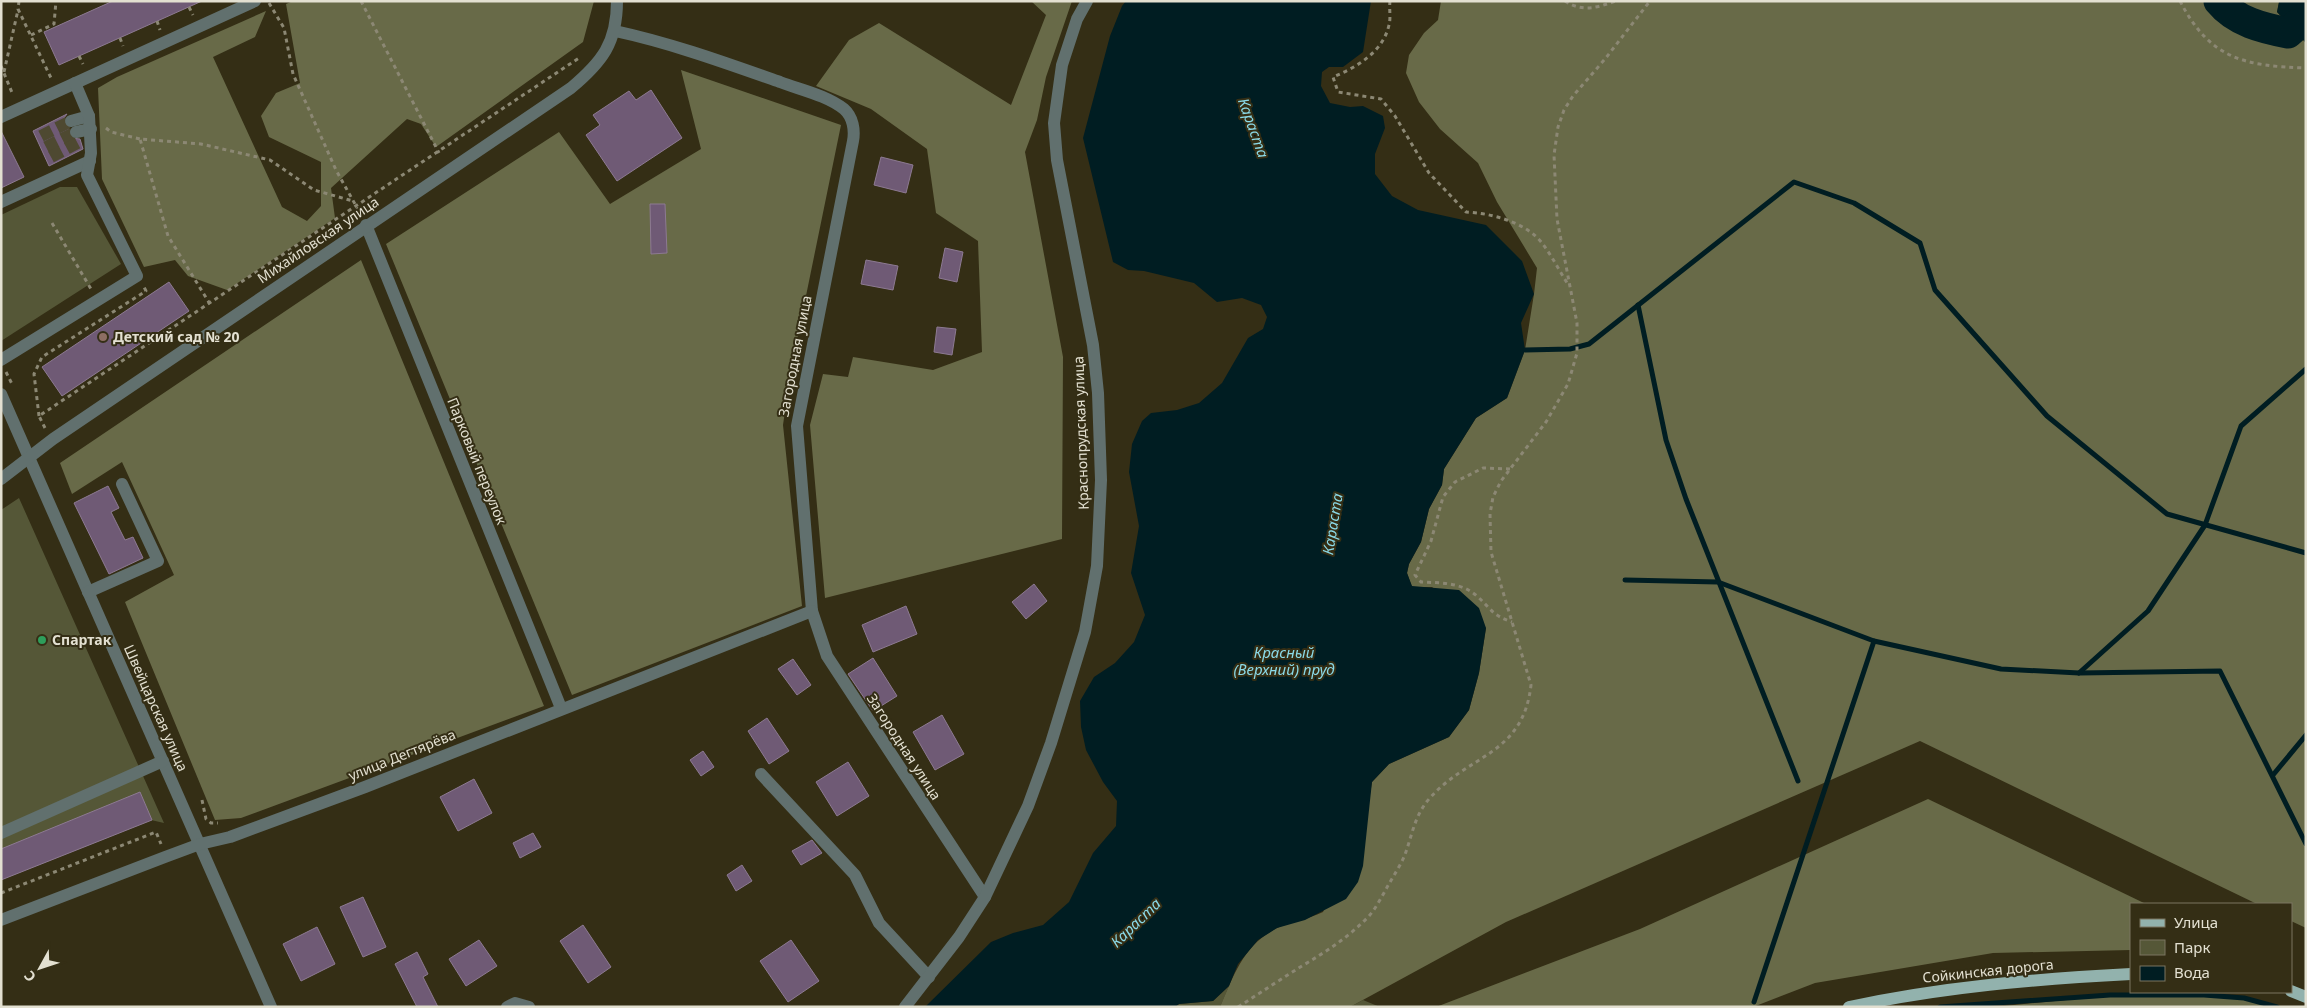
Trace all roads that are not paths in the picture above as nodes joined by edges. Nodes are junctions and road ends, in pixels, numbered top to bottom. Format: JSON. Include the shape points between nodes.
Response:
{"nodes":[{"id":1,"x":255,"y":1,"type":"edge"},
{"id":2,"x":617,"y":1,"type":"edge"},
{"id":3,"x":1087,"y":1,"type":"edge"},
{"id":4,"x":614,"y":31,"type":"junction"},
{"id":5,"x":75,"y":83,"type":"junction"},
{"id":6,"x":89,"y":116,"type":"junction"},
{"id":7,"x":1,"y":117,"type":"edge"},
{"id":8,"x":82,"y":133,"type":"junction"},
{"id":9,"x":90,"y":161,"type":"junction"},
{"id":10,"x":1,"y":202,"type":"edge"},
{"id":11,"x":366,"y":225,"type":"junction"},
{"id":12,"x":1,"y":360,"type":"edge"},
{"id":13,"x":1,"y":394,"type":"edge"},
{"id":14,"x":30,"y":459,"type":"junction"},
{"id":15,"x":1,"y":479,"type":"edge"},
{"id":16,"x":122,"y":484,"type":"dead end"},
{"id":17,"x":88,"y":592,"type":"junction"},
{"id":18,"x":812,"y":611,"type":"junction"},
{"id":19,"x":560,"y":708,"type":"junction"},
{"id":20,"x":162,"y":761,"type":"junction"},
{"id":21,"x":762,"y":774,"type":"dead end"},
{"id":22,"x":1,"y":833,"type":"edge"},
{"id":23,"x":200,"y":844,"type":"junction"},
{"id":24,"x":985,"y":897,"type":"junction"},
{"id":25,"x":1,"y":920,"type":"edge"},
{"id":26,"x":2130,"y":974,"type":"edge"},
{"id":27,"x":929,"y":977,"type":"junction"},
{"id":28,"x":2292,"y":991,"type":"edge"},
{"id":29,"x":2306,"y":997,"type":"edge"},
{"id":30,"x":271,"y":1007,"type":"edge"},
{"id":31,"x":507,"y":1007,"type":"edge"},
{"id":32,"x":529,"y":1007,"type":"edge"},
{"id":33,"x":905,"y":1007,"type":"edge"},
{"id":34,"x":1849,"y":1007,"type":"edge"}],
"edges":[{"from":1,"to":5,"type":"street"},
{"from":2,"to":4,"type":"street","name":"Михайловская улица"},
{"from":3,"to":24,"type":"street","name":"Краснопрудская улица","via":[[1077,19],[1062,65],[1054,123],[1057,160],[1093,345],[1098,393],[1101,480],[1097,566],[1085,632],[1050,743],[1028,806]]},
{"from":4,"to":11,"type":"street","name":"Михайловская улица","via":[[602,59],[571,88]]},
{"from":4,"to":18,"type":"street","name":"Загородная улица","via":[[822,97],[844,110],[852,120],[855,131],[797,426]]},
{"from":5,"to":6,"type":"street"},
{"from":5,"to":7,"type":"street"},
{"from":6,"to":8,"type":"street"},
{"from":6,"to":8,"type":"street"},
{"from":8,"to":9,"type":"street"},
{"from":9,"to":10,"type":"street"},
{"from":9,"to":12,"type":"street","via":[[87,175],[137,276]]},
{"from":11,"to":14,"type":"street","name":"Михайловская улица","via":[[53,439]]},
{"from":11,"to":19,"type":"street","name":"Парковый переулок"},
{"from":13,"to":14,"type":"street","name":"Швейцарская улица"},
{"from":14,"to":15,"type":"street","name":"Михайловская улица"},
{"from":14,"to":17,"type":"street","name":"Швейцарская улица"},
{"from":16,"to":17,"type":"street","via":[[158,561]]},
{"from":17,"to":20,"type":"street","name":"Швейцарская улица"},
{"from":18,"to":19,"type":"street","name":"улица Дегтярёва"},
{"from":18,"to":24,"type":"street","name":"Загородная улица","via":[[827,656]]},
{"from":19,"to":23,"type":"street","name":"улица Дегтярёва","via":[[230,837]]},
{"from":20,"to":22,"type":"street"},
{"from":20,"to":23,"type":"street","name":"Швейцарская улица"},
{"from":21,"to":27,"type":"street","via":[[855,875],[879,923]]},
{"from":23,"to":25,"type":"street","name":"улица Дегтярёва"},
{"from":23,"to":30,"type":"street","name":"Швейцарская улица"},
{"from":24,"to":27,"type":"street","name":"Краснопрудская улица"},
{"from":26,"to":34,"type":"main road","name":"Сойкинская дорога","via":[[2024,980],[1912,994]]},
{"from":27,"to":33,"type":"street","name":"Краснопрудская улица"},
{"from":28,"to":29,"type":"main road"},
{"from":31,"to":32,"type":"street","via":[[515,1003]]}]}
